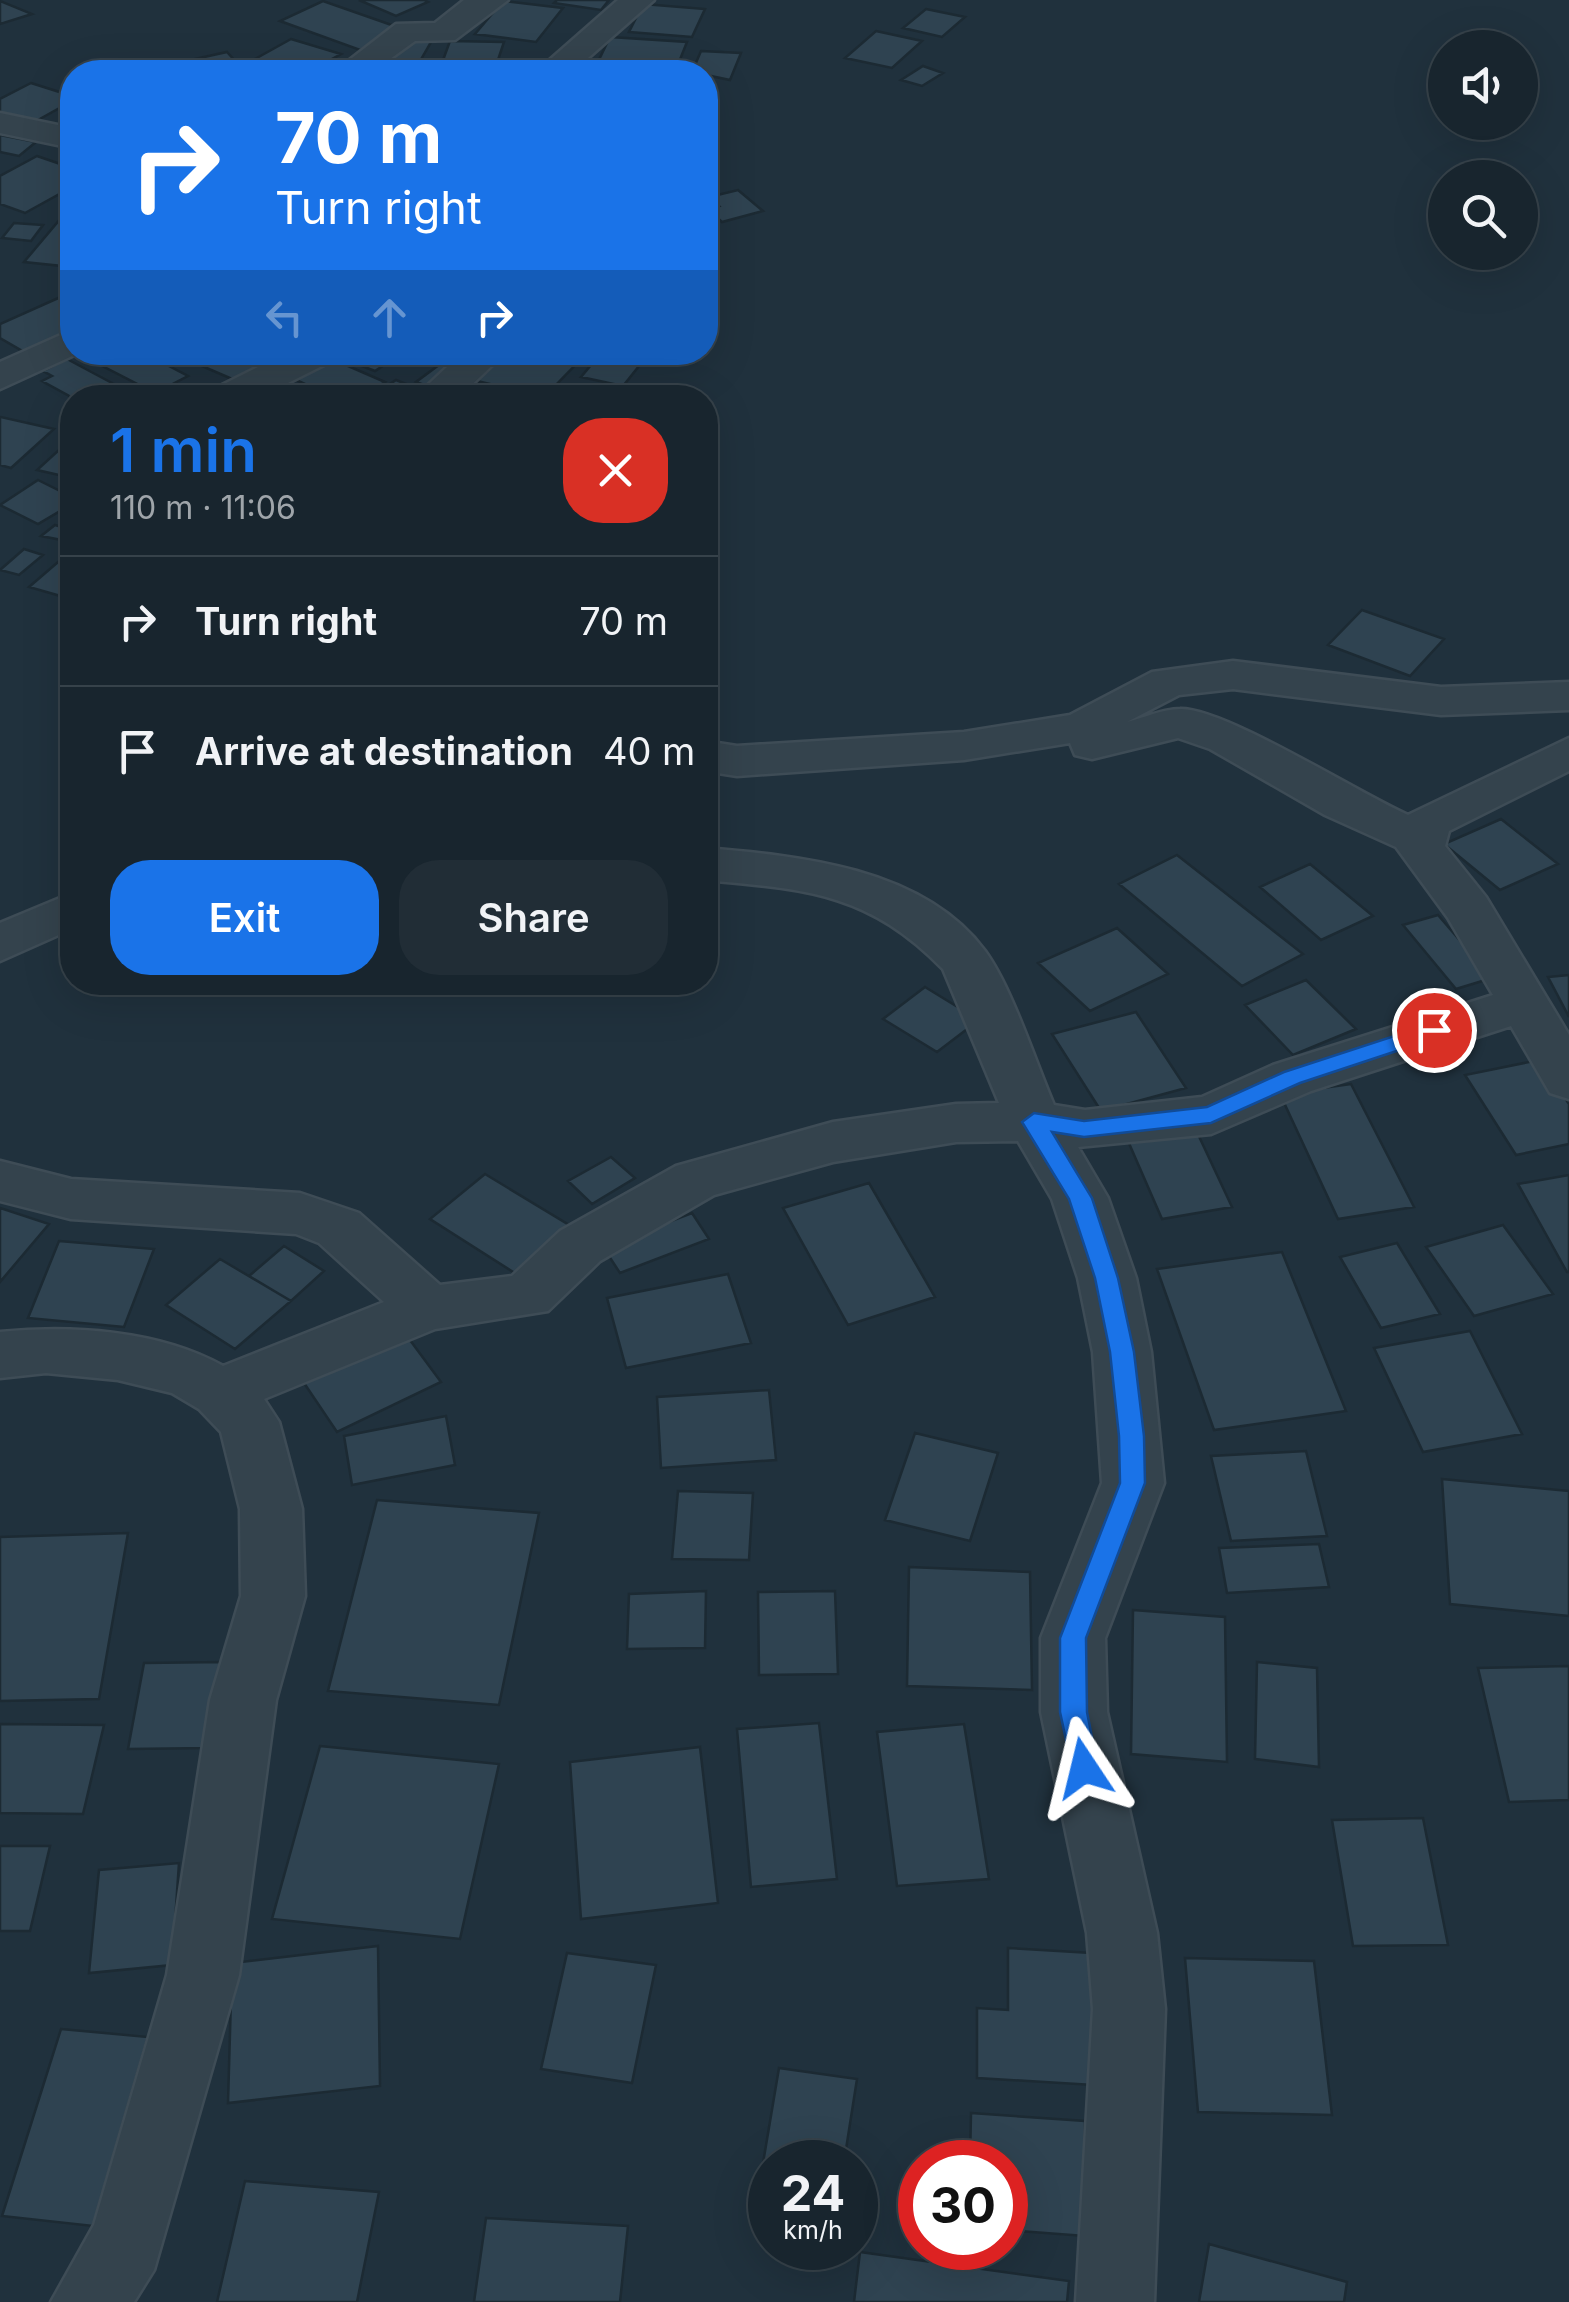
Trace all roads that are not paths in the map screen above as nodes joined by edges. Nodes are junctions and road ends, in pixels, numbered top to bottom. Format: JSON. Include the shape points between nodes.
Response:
{"nodes":[{"id":1,"x":492,"y":0,"type":"edge"},
{"id":2,"x":638,"y":0,"type":"edge"},
{"id":3,"x":368,"y":60,"type":"edge"},
{"id":4,"x":566,"y":60,"type":"edge"},
{"id":5,"x":0,"y":123,"type":"edge"},
{"id":6,"x":60,"y":136,"type":"edge"},
{"id":7,"x":60,"y":348,"type":"edge"},
{"id":8,"x":293,"y":365,"type":"edge"},
{"id":9,"x":472,"y":365,"type":"edge"},
{"id":10,"x":0,"y":377,"type":"edge"},
{"id":11,"x":253,"y":385,"type":"edge"},
{"id":12,"x":449,"y":385,"type":"edge"},
{"id":13,"x":1569,"y":696,"type":"edge"},
{"id":14,"x":1472,"y":700,"type":"junction"},
{"id":15,"x":1569,"y":734,"type":"edge"},
{"id":16,"x":964,"y":746,"type":"junction"},
{"id":17,"x":1569,"y":752,"type":"edge"},
{"id":18,"x":718,"y":758,"type":"edge"},
{"id":19,"x":1420,"y":839,"type":"junction"},
{"id":20,"x":718,"y":865,"type":"edge"},
{"id":21,"x":60,"y":914,"type":"edge"},
{"id":22,"x":0,"y":944,"type":"edge"},
{"id":23,"x":1522,"y":1004,"type":"junction"},
{"id":24,"x":1569,"y":1080,"type":"edge"},
{"id":25,"x":1034,"y":1122,"type":"junction"},
{"id":26,"x":0,"y":1181,"type":"edge"},
{"id":27,"x":428,"y":1308,"type":"junction"},
{"id":28,"x":0,"y":1355,"type":"edge"},
{"id":29,"x":220,"y":1392,"type":"junction"},
{"id":30,"x":90,"y":2302,"type":"edge"},
{"id":31,"x":1115,"y":2302,"type":"edge"}],
"edges":[{"from":1,"to":3,"type":"street","via":[[470,9],[438,46],[408,31]]},
{"from":2,"to":4,"type":"street"},
{"from":5,"to":6,"type":"street"},
{"from":7,"to":10,"type":"street"},
{"from":8,"to":11,"type":"street"},
{"from":9,"to":12,"type":"street"},
{"from":13,"to":14,"type":"street"},
{"from":14,"to":15,"type":"street"},
{"from":14,"to":16,"type":"street","via":[[1386,697],[1233,675],[1168,682],[1082,726]]},
{"from":16,"to":18,"type":"street"},
{"from":16,"to":19,"type":"street","via":[[1020,763],[1181,723],[1227,739]]},
{"from":17,"to":19,"type":"street","via":[[1427,823]]},
{"from":19,"to":23,"type":"street"},
{"from":20,"to":25,"type":"street","via":[[819,876],[932,929],[965,961]]},
{"from":21,"to":22,"type":"street"},
{"from":23,"to":24,"type":"street"},
{"from":23,"to":25,"type":"street","via":[[1292,1078],[1211,1115],[1084,1129]]},
{"from":25,"to":27,"type":"street","via":[[956,1123],[833,1142],[696,1180],[580,1246],[528,1296]]},
{"from":25,"to":31,"type":"street","via":[[1080,1198],[1106,1278],[1131,1436],[1133,1483],[1073,1638],[1074,1712],[1122,1933],[1129,2008]]},
{"from":26,"to":27,"type":"street","via":[[70,1200],[300,1214],[339,1228]]},
{"from":27,"to":29,"type":"street"},
{"from":28,"to":29,"type":"street","via":[[46,1350],[118,1356],[188,1374]]},
{"from":29,"to":30,"type":"street","via":[[249,1422],[271,1508],[273,1596],[243,1700],[203,1975],[127,2243]]}]}
